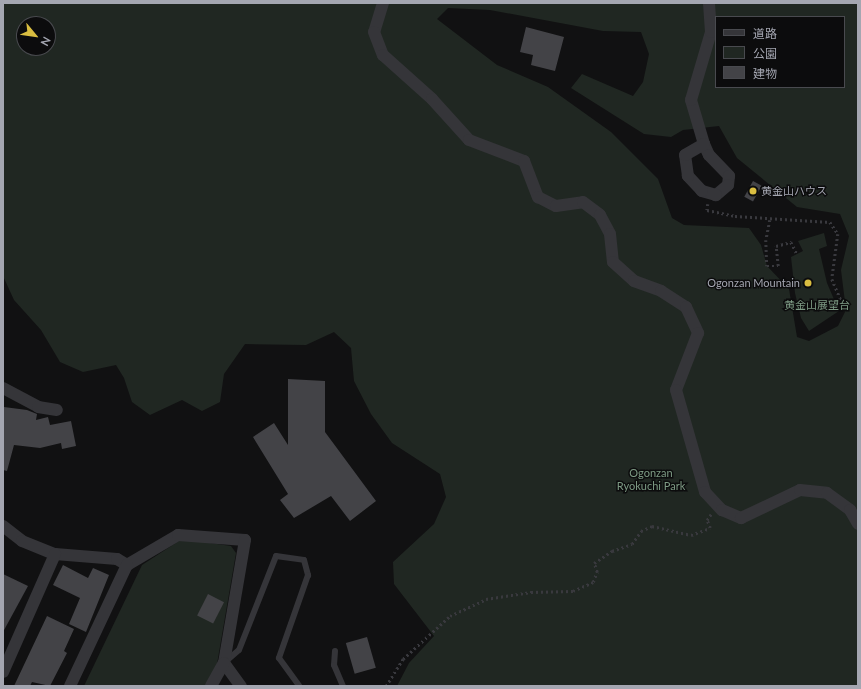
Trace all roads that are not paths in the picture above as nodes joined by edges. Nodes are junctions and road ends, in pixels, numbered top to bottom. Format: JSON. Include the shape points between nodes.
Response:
{"nodes":[{"id":1,"x":383,"y":3,"type":"edge"},
{"id":2,"x":709,"y":3,"type":"edge"},
{"id":3,"x":704,"y":144,"type":"junction"},
{"id":4,"x":3,"y":388,"type":"edge"},
{"id":5,"x":57,"y":410,"type":"dead end"},
{"id":6,"x":858,"y":524,"type":"edge"},
{"id":7,"x":3,"y":526,"type":"edge"},
{"id":8,"x":55,"y":554,"type":"junction"},
{"id":9,"x":127,"y":565,"type":"junction"},
{"id":10,"x":335,"y":651,"type":"dead end"},
{"id":11,"x":224,"y":663,"type":"junction"},
{"id":12,"x":3,"y":672,"type":"edge"},
{"id":13,"x":70,"y":686,"type":"edge"},
{"id":14,"x":211,"y":686,"type":"edge"},
{"id":15,"x":241,"y":686,"type":"edge"},
{"id":16,"x":299,"y":686,"type":"edge"},
{"id":17,"x":343,"y":686,"type":"edge"}],
"edges":[{"from":1,"to":6,"type":"street","via":[[374,32],[383,55],[432,99],[469,140],[524,161],[538,197],[556,206],[583,202],[600,215],[610,234],[613,262],[634,281],[661,291],[686,307],[698,333],[676,390],[705,492],[718,506],[741,518],[800,490],[827,493],[850,510]]},
{"from":2,"to":3,"type":"street","via":[[711,32],[691,100]]},
{"from":3,"to":3,"type":"street","via":[[685,155],[688,176],[708,195],[723,192],[729,176],[709,155]]},
{"from":4,"to":5,"type":"street","via":[[38,407]]},
{"from":7,"to":8,"type":"street","via":[[22,541]]},
{"from":8,"to":9,"type":"street","via":[[117,559]]},
{"from":8,"to":12,"type":"street"},
{"from":9,"to":11,"type":"street","via":[[178,535],[245,540]]},
{"from":9,"to":13,"type":"street"},
{"from":10,"to":17,"type":"lane","via":[[334,665]]},
{"from":11,"to":14,"type":"street"},
{"from":11,"to":15,"type":"street"},
{"from":11,"to":16,"type":"lane","via":[[239,650],[276,556],[304,560],[308,574],[279,658]]}]}
